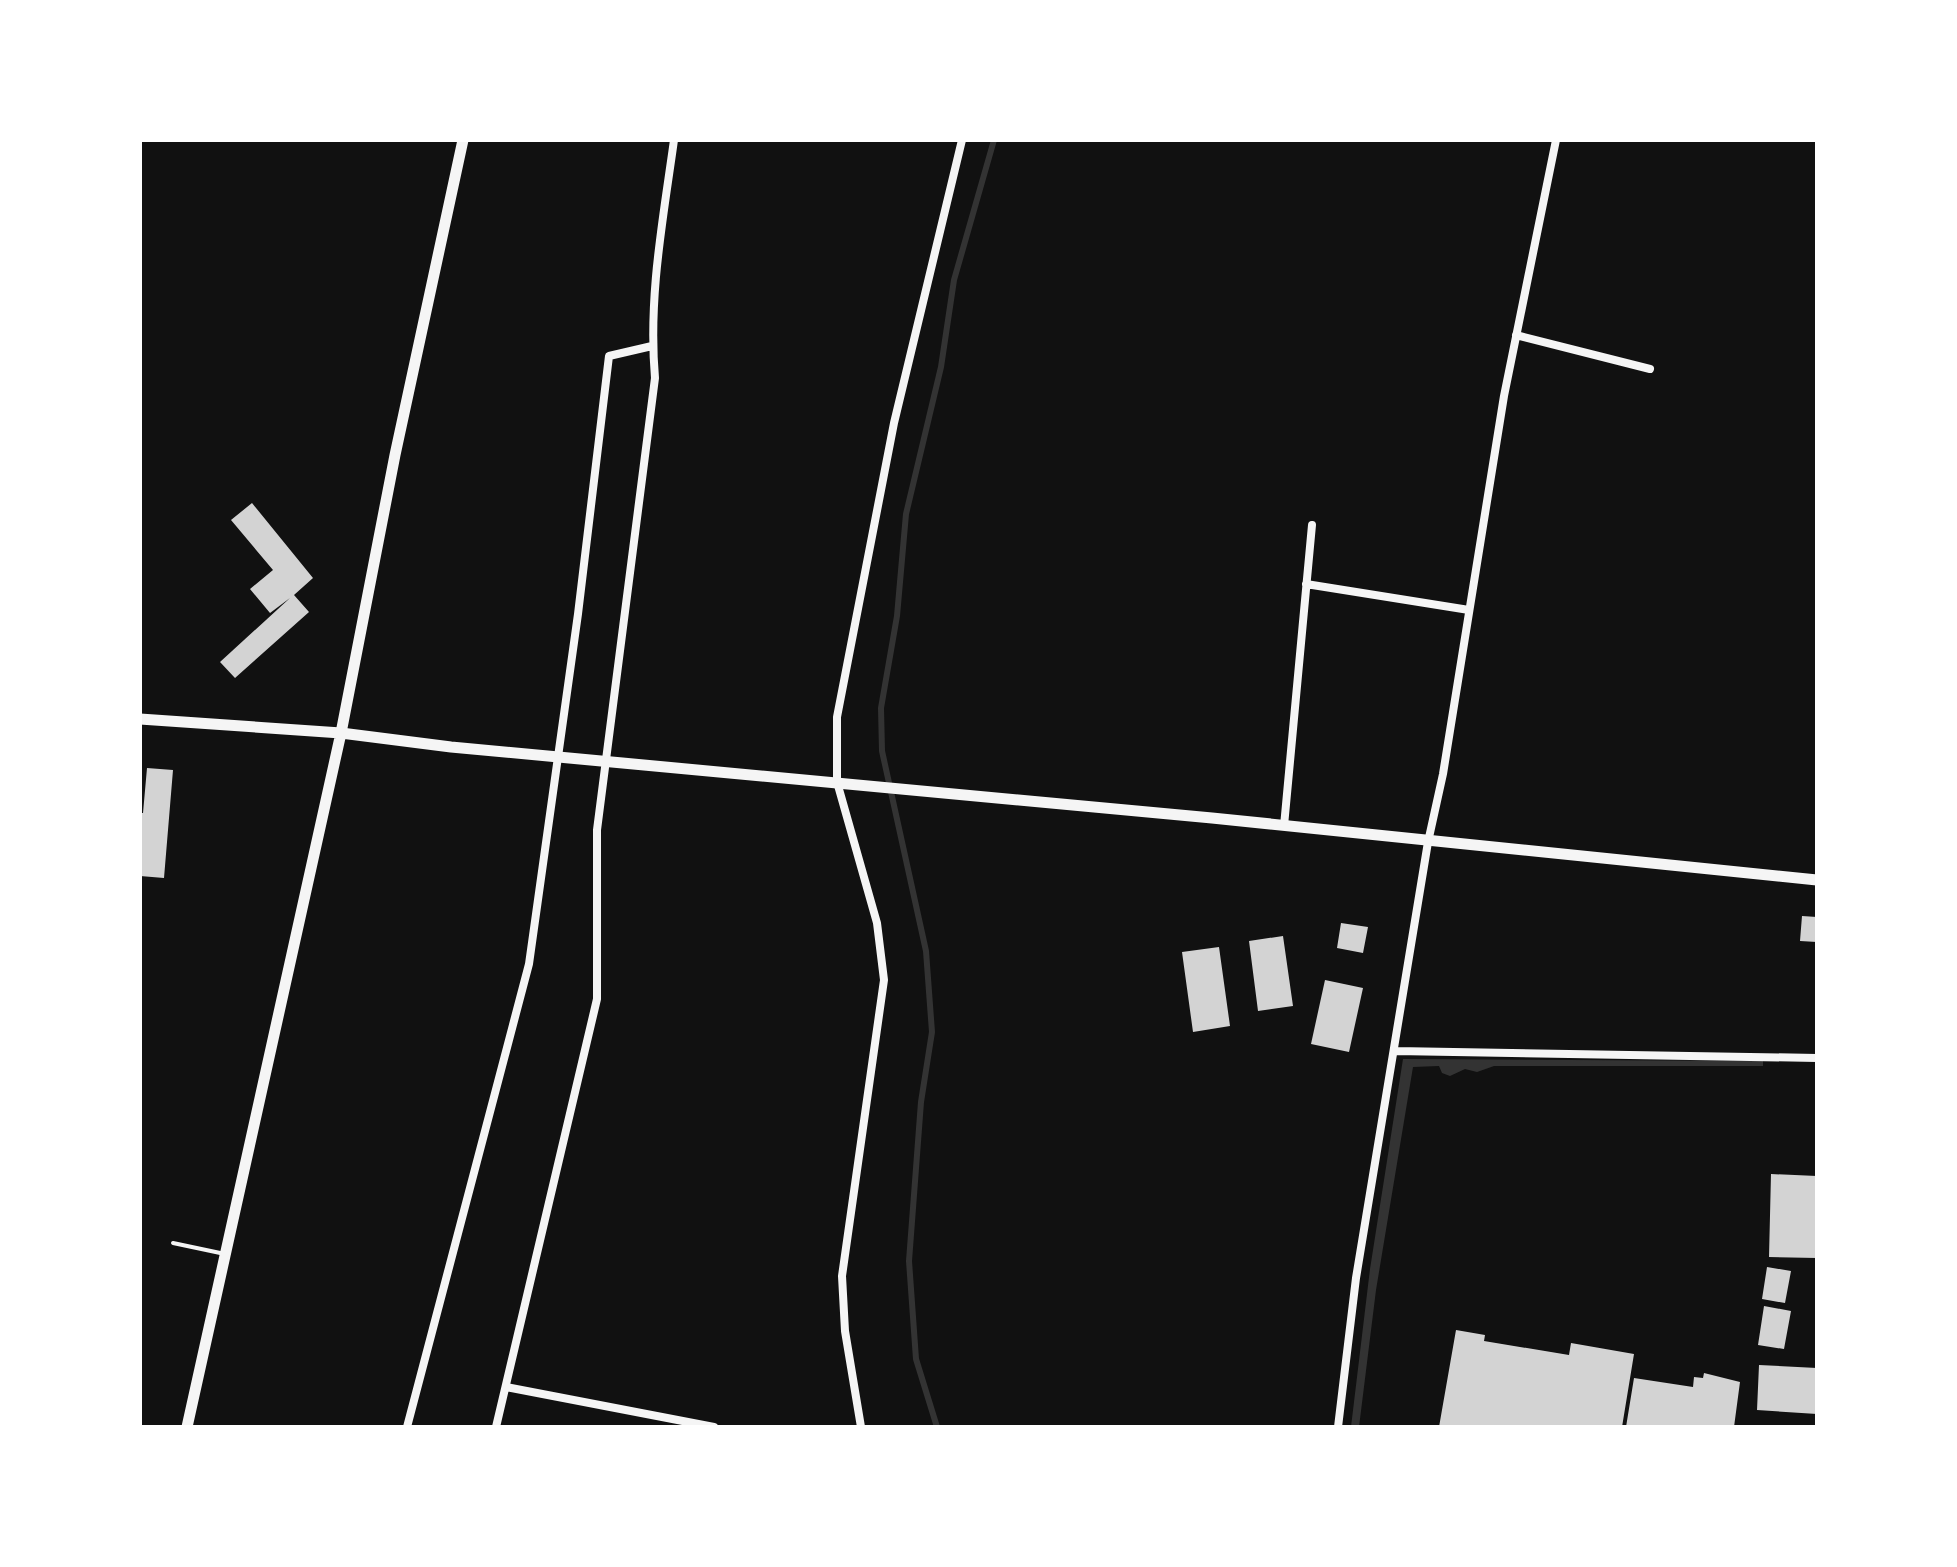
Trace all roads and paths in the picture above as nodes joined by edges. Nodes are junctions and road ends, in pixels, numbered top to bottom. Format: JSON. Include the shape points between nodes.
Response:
{"nodes":[{"id":1,"x":463,"y":140,"type":"edge"},
{"id":2,"x":674,"y":140,"type":"edge"},
{"id":3,"x":962,"y":140,"type":"edge"},
{"id":4,"x":1556,"y":140,"type":"edge"},
{"id":5,"x":1516,"y":335,"type":"junction"},
{"id":6,"x":652,"y":346,"type":"junction"},
{"id":7,"x":1650,"y":369,"type":"dead end"},
{"id":8,"x":1312,"y":525,"type":"dead end"},
{"id":9,"x":1306,"y":584,"type":"junction"},
{"id":10,"x":1469,"y":610,"type":"junction"},
{"id":11,"x":140,"y":719,"type":"edge"},
{"id":12,"x":341,"y":733,"type":"junction"},
{"id":13,"x":557,"y":757,"type":"junction"},
{"id":14,"x":605,"y":761,"type":"junction"},
{"id":15,"x":837,"y":782,"type":"junction"},
{"id":16,"x":1284,"y":826,"type":"junction"},
{"id":17,"x":1428,"y":842,"type":"junction"},
{"id":18,"x":1817,"y":880,"type":"edge"},
{"id":19,"x":1396,"y":1051,"type":"junction"},
{"id":20,"x":1817,"y":1058,"type":"edge"},
{"id":21,"x":173,"y":1243,"type":"dead end"},
{"id":22,"x":225,"y":1254,"type":"junction"},
{"id":23,"x":506,"y":1387,"type":"junction"},
{"id":24,"x":187,"y":1427,"type":"edge"},
{"id":25,"x":407,"y":1427,"type":"edge"},
{"id":26,"x":496,"y":1427,"type":"edge"},
{"id":27,"x":714,"y":1427,"type":"edge"},
{"id":28,"x":861,"y":1427,"type":"edge"},
{"id":29,"x":1338,"y":1427,"type":"edge"}],
"edges":[{"from":1,"to":12,"type":"street"},
{"from":2,"to":6,"type":"street","via":[[655,271]]},
{"from":3,"to":15,"type":"street","via":[[894,423],[842,683]]},
{"from":4,"to":5,"type":"street"},
{"from":5,"to":7,"type":"street"},
{"from":5,"to":10,"type":"street"},
{"from":6,"to":13,"type":"street","via":[[609,356]]},
{"from":6,"to":14,"type":"street","via":[[655,378]]},
{"from":8,"to":9,"type":"street"},
{"from":9,"to":10,"type":"street"},
{"from":9,"to":16,"type":"street"},
{"from":10,"to":17,"type":"street"},
{"from":11,"to":12,"type":"street"},
{"from":12,"to":13,"type":"street"},
{"from":12,"to":22,"type":"street"},
{"from":13,"to":14,"type":"street"},
{"from":13,"to":25,"type":"street","via":[[529,964]]},
{"from":14,"to":15,"type":"street"},
{"from":14,"to":23,"type":"street","via":[[597,830],[597,999]]},
{"from":15,"to":16,"type":"street"},
{"from":15,"to":28,"type":"street","via":[[877,923],[884,971],[842,1276]]},
{"from":16,"to":17,"type":"street"},
{"from":17,"to":18,"type":"street"},
{"from":17,"to":19,"type":"street"},
{"from":19,"to":20,"type":"street"},
{"from":19,"to":29,"type":"street","via":[[1356,1278]]},
{"from":21,"to":22,"type":"lane"},
{"from":22,"to":24,"type":"street"},
{"from":23,"to":26,"type":"street"},
{"from":23,"to":27,"type":"street"}]}
